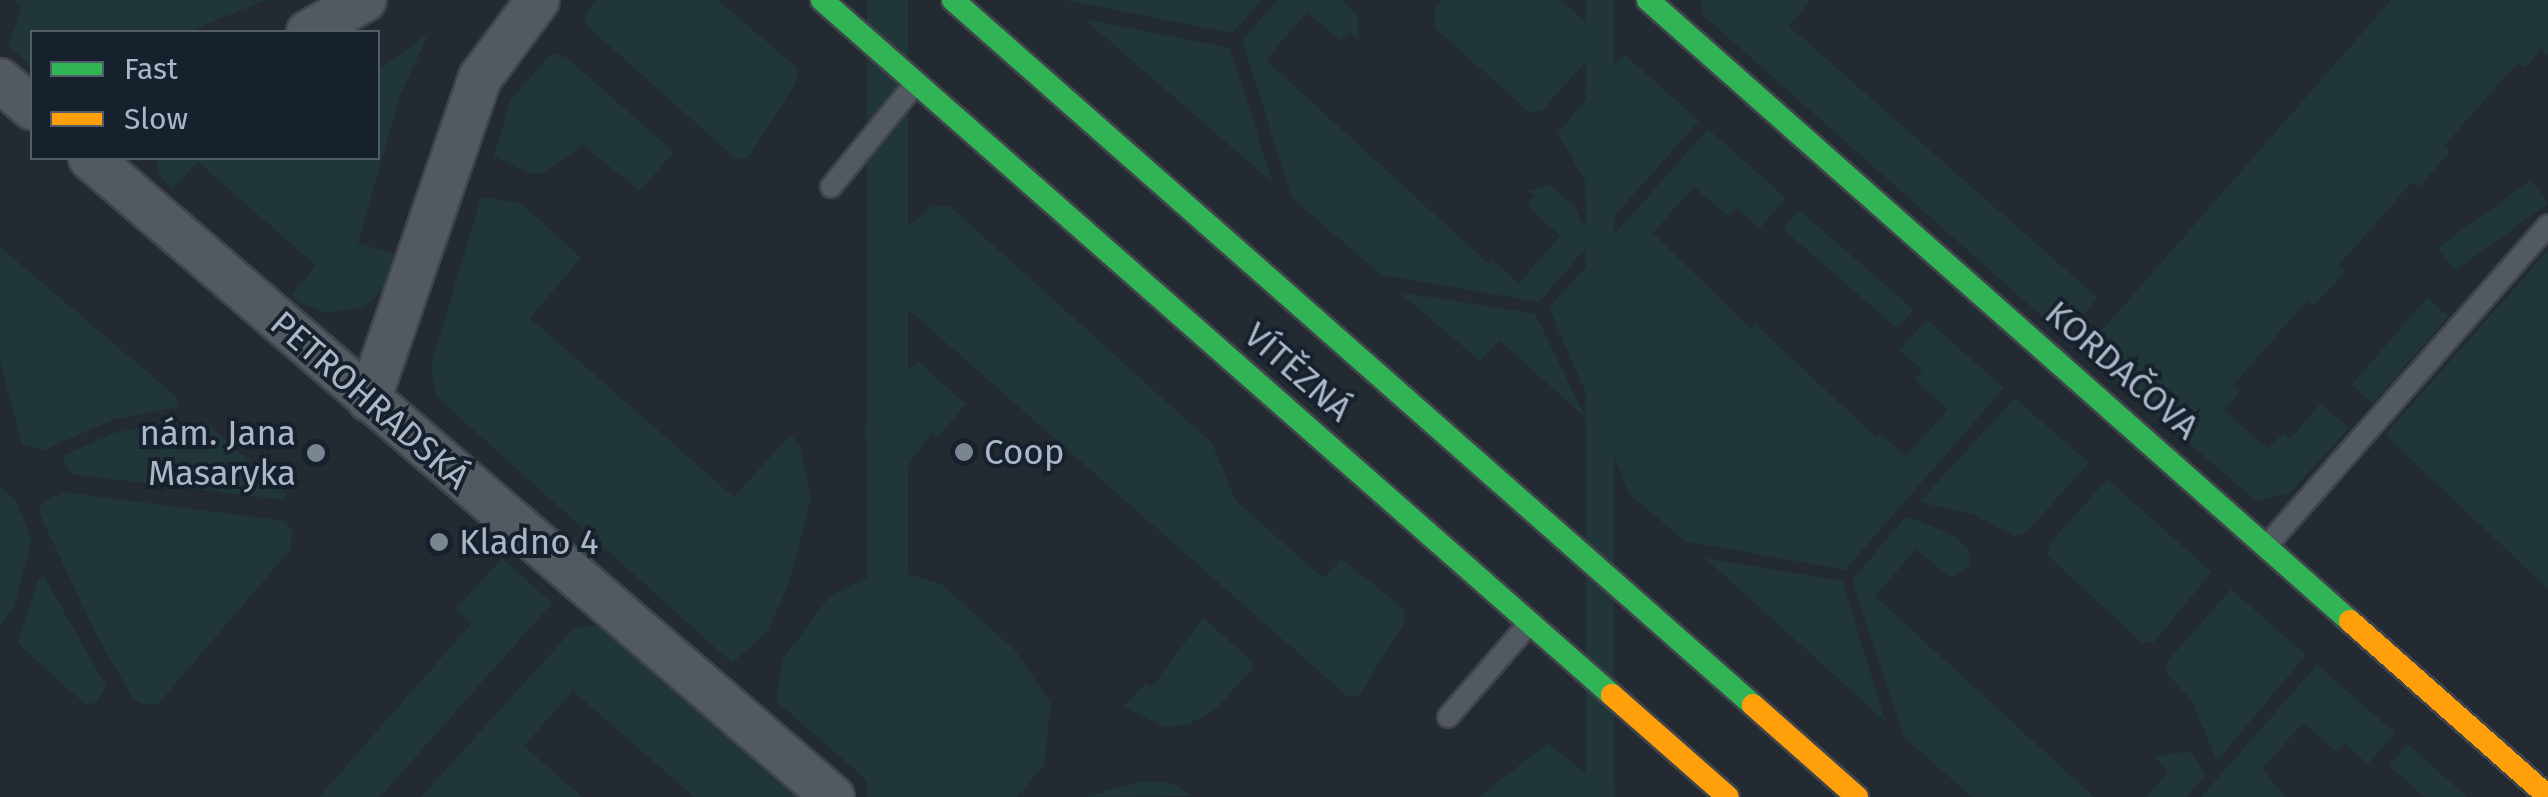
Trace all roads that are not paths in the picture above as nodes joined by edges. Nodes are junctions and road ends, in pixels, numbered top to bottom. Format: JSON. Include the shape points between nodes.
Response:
{"nodes":[{"id":1,"x":364,"y":0,"type":"edge"},
{"id":2,"x":538,"y":0,"type":"edge"},
{"id":3,"x":822,"y":0,"type":"edge"},
{"id":4,"x":953,"y":0,"type":"edge"},
{"id":5,"x":1657,"y":3,"type":"edge"},
{"id":6,"x":312,"y":30,"type":"edge"},
{"id":7,"x":0,"y":80,"type":"edge"},
{"id":8,"x":916,"y":83,"type":"junction"},
{"id":9,"x":30,"y":106,"type":"edge"},
{"id":10,"x":92,"y":160,"type":"edge"},
{"id":11,"x":831,"y":187,"type":"dead end"},
{"id":12,"x":2548,"y":226,"type":"edge"},
{"id":13,"x":369,"y":400,"type":"junction"},
{"id":14,"x":2267,"y":544,"type":"junction"},
{"id":15,"x":1530,"y":623,"type":"junction"},
{"id":16,"x":1448,"y":717,"type":"dead end"},
{"id":17,"x":2548,"y":796,"type":"edge"},
{"id":18,"x":833,"y":797,"type":"edge"},
{"id":19,"x":1728,"y":797,"type":"edge"},
{"id":20,"x":1857,"y":797,"type":"edge"}],
"edges":[{"from":1,"to":6,"type":"street"},
{"from":2,"to":13,"type":"street","via":[[480,78]]},
{"from":3,"to":8,"type":"main road","name":"VÍTĚZNÁ"},
{"from":4,"to":20,"type":"main road","name":"VÍTĚZNÁ"},
{"from":5,"to":14,"type":"main road","name":"KORDAČOVA"},
{"from":7,"to":9,"type":"street"},
{"from":8,"to":11,"type":"lane"},
{"from":8,"to":15,"type":"main road","name":"VÍTĚZNÁ"},
{"from":10,"to":13,"type":"street","name":"PETROHRADSKÁ"},
{"from":12,"to":14,"type":"lane"},
{"from":13,"to":18,"type":"street","name":"PETROHRADSKÁ","via":[[541,540]]},
{"from":14,"to":17,"type":"main road","name":"KORDAČOVA"},
{"from":15,"to":16,"type":"lane"},
{"from":15,"to":19,"type":"main road","name":"VÍTĚZNÁ"}]}
